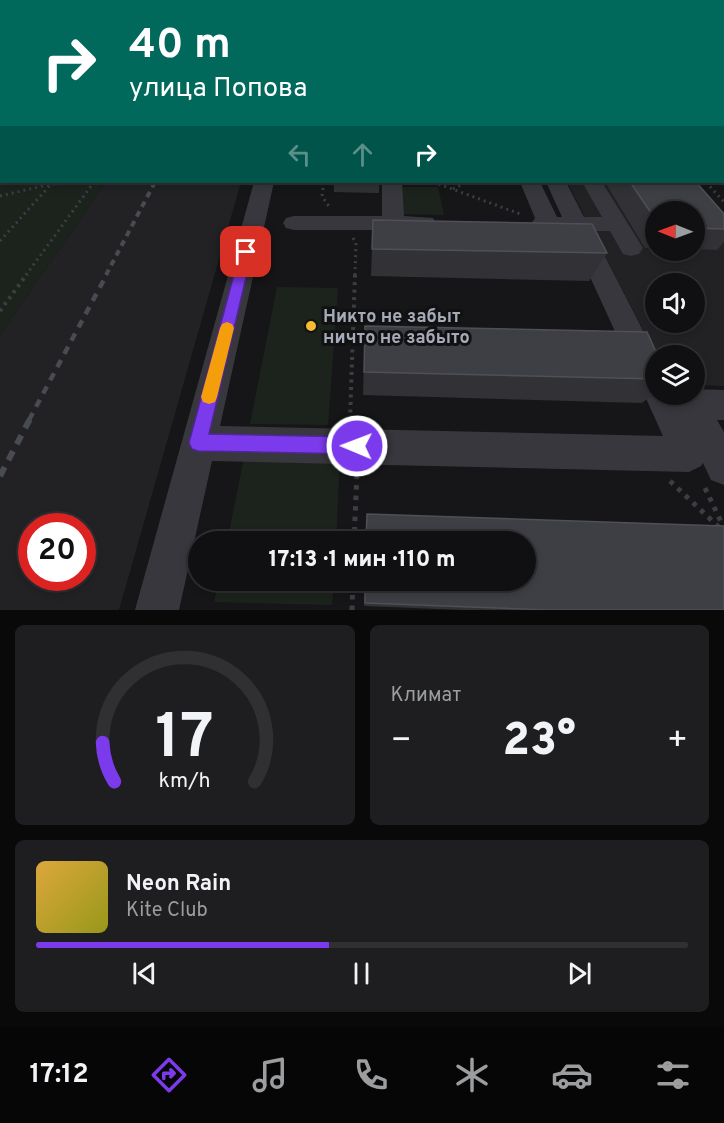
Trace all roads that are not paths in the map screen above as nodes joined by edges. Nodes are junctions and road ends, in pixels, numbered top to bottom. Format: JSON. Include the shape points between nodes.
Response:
{"nodes":[{"id":1,"x":264,"y":183,"type":"edge"},
{"id":2,"x":392,"y":183,"type":"edge"},
{"id":3,"x":530,"y":183,"type":"edge"},
{"id":4,"x":556,"y":183,"type":"edge"},
{"id":5,"x":593,"y":183,"type":"edge"},
{"id":6,"x":294,"y":223,"type":"dead end"},
{"id":7,"x":393,"y":223,"type":"junction"},
{"id":8,"x":441,"y":224,"type":"edge"},
{"id":9,"x":525,"y":224,"type":"edge"},
{"id":10,"x":549,"y":224,"type":"junction"},
{"id":11,"x":577,"y":224,"type":"junction"},
{"id":12,"x":617,"y":224,"type":"junction"},
{"id":13,"x":631,"y":248,"type":"dead end"},
{"id":14,"x":645,"y":363,"type":"edge"},
{"id":15,"x":665,"y":405,"type":"edge"},
{"id":16,"x":724,"y":405,"type":"edge"},
{"id":17,"x":198,"y":443,"type":"junction"},
{"id":18,"x":724,"y":467,"type":"edge"},
{"id":19,"x":157,"y":610,"type":"edge"}],
"edges":[{"from":1,"to":17,"type":"street"},
{"from":2,"to":7,"type":"street"},
{"from":3,"to":10,"type":"street"},
{"from":4,"to":11,"type":"street"},
{"from":5,"to":12,"type":"street"},
{"from":6,"to":7,"type":"street"},
{"from":7,"to":8,"type":"street"},
{"from":9,"to":10,"type":"street"},
{"from":10,"to":11,"type":"street"},
{"from":11,"to":12,"type":"street"},
{"from":11,"to":14,"type":"street"},
{"from":12,"to":13,"type":"street"},
{"from":15,"to":17,"type":"street","via":[[689,454]]},
{"from":16,"to":18,"type":"street","via":[[691,404]]},
{"from":17,"to":19,"type":"street"}]}
